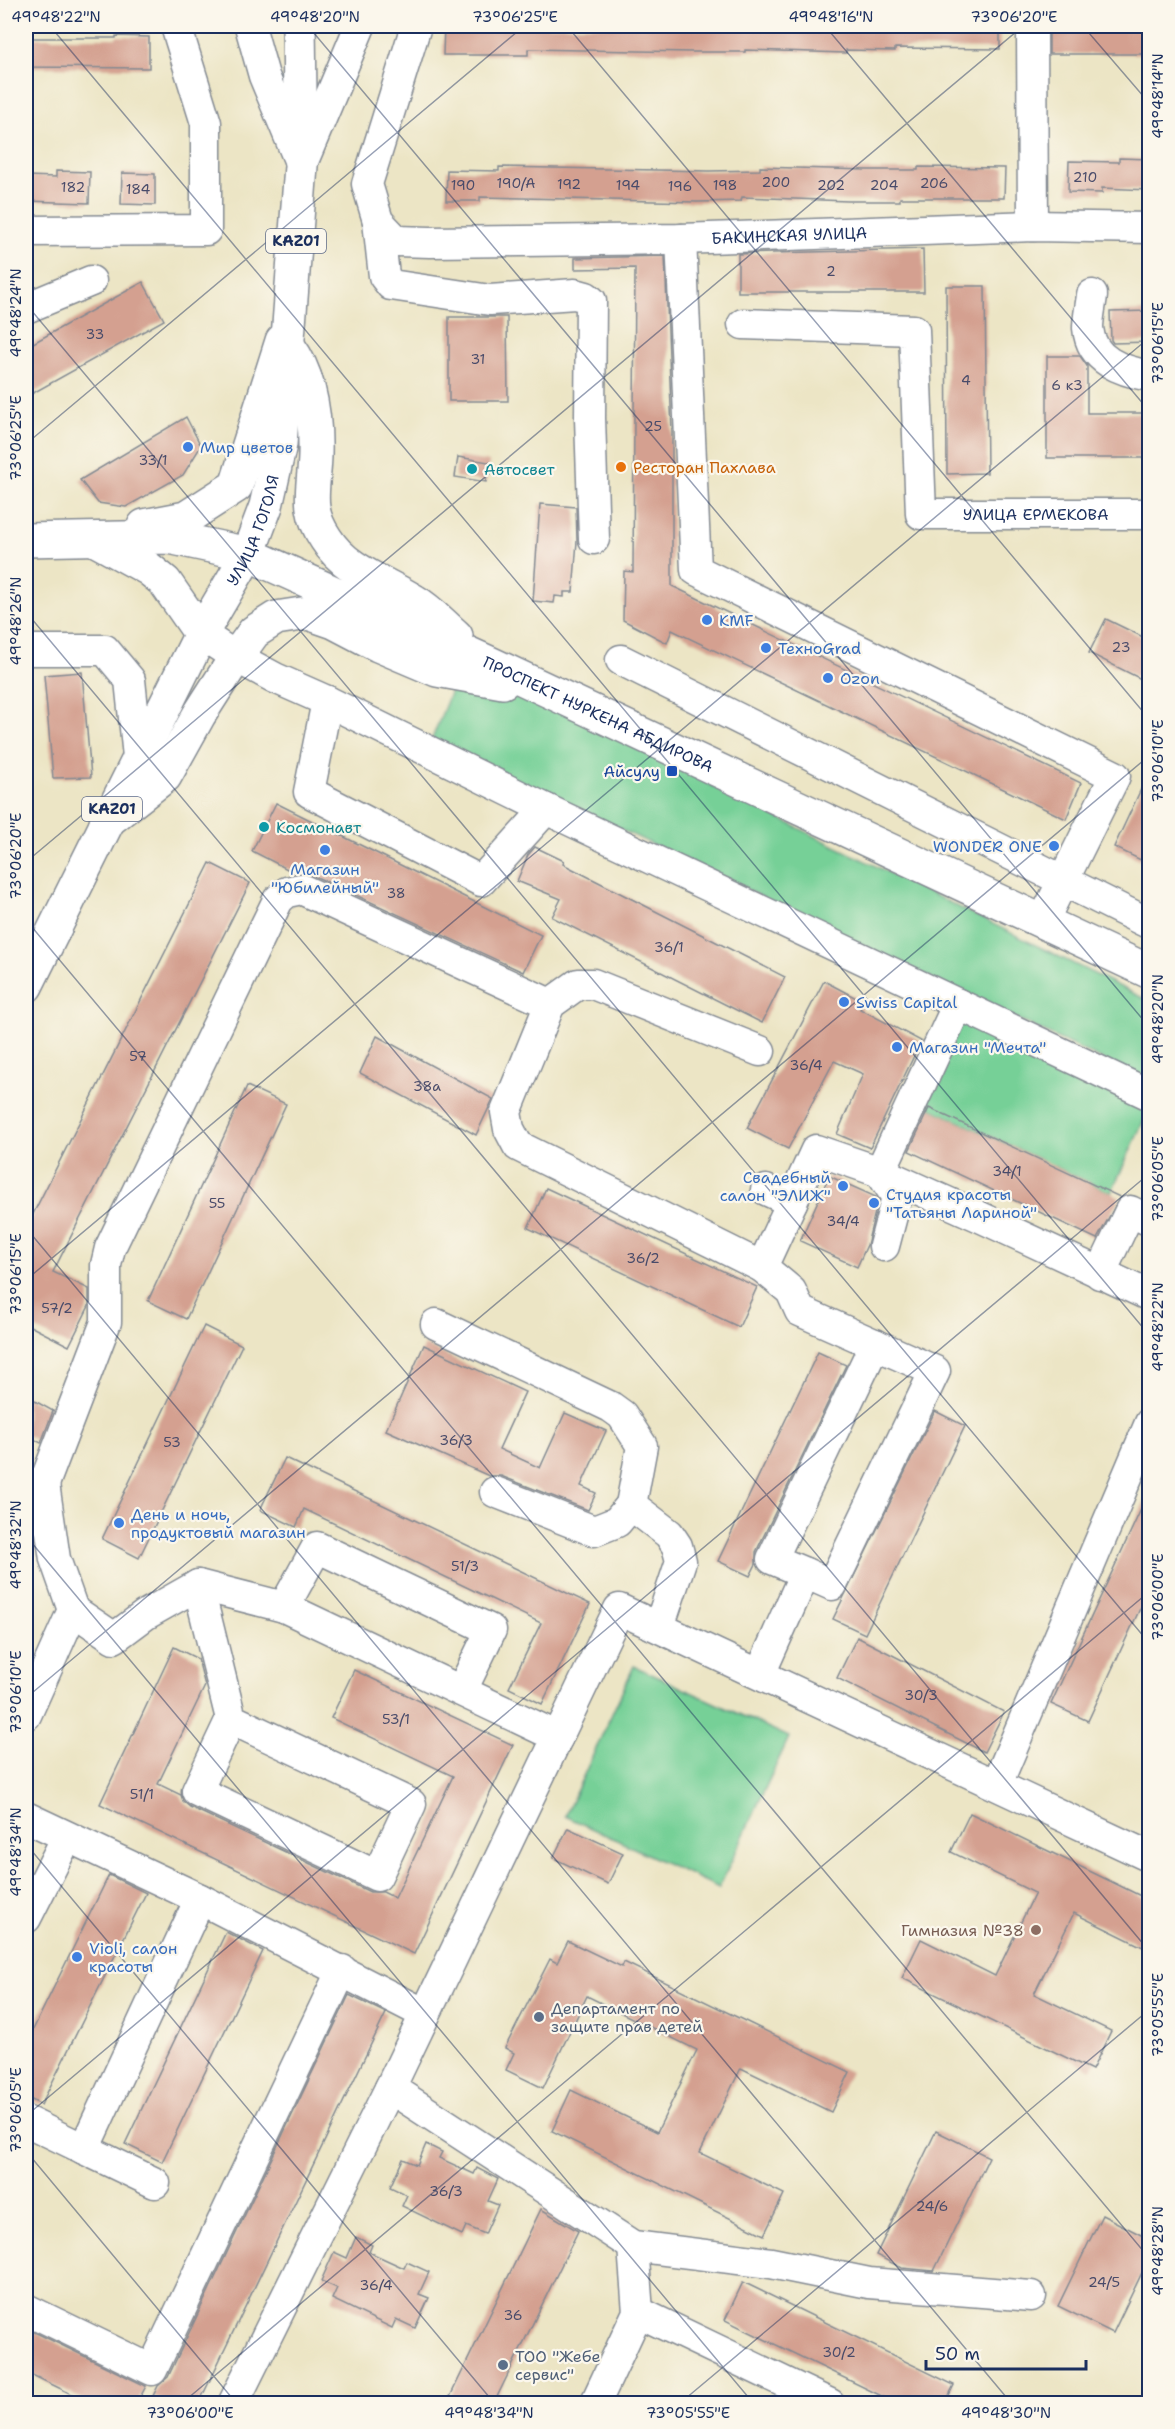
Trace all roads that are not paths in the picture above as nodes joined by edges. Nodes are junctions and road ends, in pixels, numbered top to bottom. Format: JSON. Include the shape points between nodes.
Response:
{"nodes":[{"id":1,"x":176,"y":26,"type":"edge"},
{"id":2,"x":250,"y":26,"type":"edge"},
{"id":3,"x":299,"y":26,"type":"edge"},
{"id":4,"x":360,"y":26,"type":"edge"},
{"id":5,"x":416,"y":26,"type":"edge"},
{"id":6,"x":1032,"y":26,"type":"edge"},
{"id":7,"x":301,"y":166,"type":"junction"},
{"id":8,"x":378,"y":221,"type":"junction"},
{"id":9,"x":1033,"y":226,"type":"junction"},
{"id":10,"x":1149,"y":228,"type":"edge"},
{"id":11,"x":26,"y":231,"type":"edge"},
{"id":12,"x":681,"y":239,"type":"junction"},
{"id":13,"x":91,"y":281,"type":"dead end"},
{"id":14,"x":1092,"y":295,"type":"dead end"},
{"id":15,"x":26,"y":308,"type":"edge"},
{"id":16,"x":743,"y":324,"type":"dead end"},
{"id":17,"x":290,"y":331,"type":"junction"},
{"id":18,"x":1149,"y":376,"type":"edge"},
{"id":19,"x":1149,"y":514,"type":"edge"},
{"id":20,"x":106,"y":538,"type":"junction"},
{"id":21,"x":594,"y":539,"type":"dead end"},
{"id":22,"x":26,"y":540,"type":"edge"},
{"id":23,"x":248,"y":554,"type":"junction"},
{"id":24,"x":201,"y":634,"type":"junction"},
{"id":25,"x":26,"y":650,"type":"edge"},
{"id":26,"x":236,"y":657,"type":"junction"},
{"id":27,"x":621,"y":660,"type":"dead end"},
{"id":28,"x":485,"y":661,"type":"junction"},
{"id":29,"x":540,"y":687,"type":"junction"},
{"id":30,"x":327,"y":700,"type":"junction"},
{"id":31,"x":138,"y":757,"type":"junction"},
{"id":32,"x":546,"y":809,"type":"junction"},
{"id":33,"x":106,"y":822,"type":"junction"},
{"id":34,"x":1063,"y":881,"type":"junction"},
{"id":35,"x":1043,"y":921,"type":"junction"},
{"id":36,"x":1149,"y":924,"type":"edge"},
{"id":37,"x":1149,"y":972,"type":"edge"},
{"id":38,"x":26,"y":986,"type":"edge"},
{"id":39,"x":550,"y":1004,"type":"junction"},
{"id":40,"x":958,"y":1004,"type":"junction"},
{"id":41,"x":760,"y":1051,"type":"dead end"},
{"id":42,"x":1149,"y":1095,"type":"edge"},
{"id":43,"x":880,"y":1172,"type":"junction"},
{"id":44,"x":1149,"y":1221,"type":"edge"},
{"id":45,"x":884,"y":1246,"type":"dead end"},
{"id":46,"x":762,"y":1266,"type":"junction"},
{"id":47,"x":1101,"y":1274,"type":"junction"},
{"id":48,"x":1149,"y":1296,"type":"edge"},
{"id":49,"x":436,"y":1324,"type":"dead end"},
{"id":50,"x":874,"y":1344,"type":"junction"},
{"id":51,"x":1149,"y":1423,"type":"edge"},
{"id":52,"x":34,"y":1479,"type":"edge"},
{"id":53,"x":495,"y":1492,"type":"dead end"},
{"id":54,"x":631,"y":1505,"type":"junction"},
{"id":55,"x":26,"y":1521,"type":"edge"},
{"id":56,"x":805,"y":1573,"type":"junction"},
{"id":57,"x":198,"y":1585,"type":"junction"},
{"id":58,"x":284,"y":1606,"type":"junction"},
{"id":59,"x":73,"y":1610,"type":"junction"},
{"id":60,"x":658,"y":1627,"type":"junction"},
{"id":61,"x":760,"y":1674,"type":"junction"},
{"id":62,"x":462,"y":1690,"type":"junction"},
{"id":63,"x":26,"y":1715,"type":"edge"},
{"id":64,"x":231,"y":1719,"type":"junction"},
{"id":65,"x":558,"y":1737,"type":"junction"},
{"id":66,"x":997,"y":1784,"type":"junction"},
{"id":67,"x":26,"y":1817,"type":"edge"},
{"id":68,"x":67,"y":1837,"type":"junction"},
{"id":69,"x":1149,"y":1857,"type":"edge"},
{"id":70,"x":200,"y":1899,"type":"junction"},
{"id":71,"x":26,"y":1918,"type":"edge"},
{"id":72,"x":342,"y":1970,"type":"junction"},
{"id":73,"x":425,"y":2014,"type":"junction"},
{"id":74,"x":390,"y":2088,"type":"junction"},
{"id":75,"x":26,"y":2121,"type":"edge"},
{"id":76,"x":84,"y":2149,"type":"junction"},
{"id":77,"x":155,"y":2183,"type":"dead end"},
{"id":78,"x":633,"y":2246,"type":"junction"},
{"id":79,"x":1031,"y":2296,"type":"dead end"},
{"id":80,"x":26,"y":2309,"type":"edge"},
{"id":81,"x":638,"y":2312,"type":"junction"},
{"id":82,"x":812,"y":2400,"type":"edge"},
{"id":83,"x":233,"y":2403,"type":"edge"},
{"id":84,"x":595,"y":2403,"type":"edge"}],
"edges":[{"from":1,"to":11,"type":"street","via":[[206,123],[206,230]]},
{"from":2,"to":7,"type":"street","via":[[264,76]]},
{"from":3,"to":7,"type":"main road","name":"УЛИЦА ГОГОЛЯ","number":"KАZ01"},
{"from":4,"to":7,"type":"street"},
{"from":5,"to":8,"type":"street","via":[[368,184]]},
{"from":6,"to":9,"type":"street"},
{"from":7,"to":17,"type":"main road","name":"УЛИЦА ГОГОЛЯ","number":"KАZ01"},
{"from":8,"to":12,"type":"street","name":"БАКИНСКАЯ УЛИЦА","via":[[397,241]]},
{"from":8,"to":21,"type":"street","via":[[384,276],[391,285],[489,300],[575,294],[591,301]]},
{"from":9,"to":10,"type":"street","name":"БАКИНСКАЯ УЛИЦА"},
{"from":9,"to":12,"type":"street","name":"БАКИНСКАЯ УЛИЦА"},
{"from":12,"to":34,"type":"street","via":[[696,570],[1115,776]]},
{"from":13,"to":15,"type":"street"},
{"from":14,"to":18,"type":"street","via":[[1088,329],[1098,355],[1122,371]]},
{"from":16,"to":19,"type":"street","name":"УЛИЦА ЕРМЕКОВА","via":[[914,330],[921,514]]},
{"from":17,"to":20,"type":"main road","via":[[236,486],[186,518]]},
{"from":17,"to":23,"type":"main road","name":"УЛИЦА ГОГОЛЯ","number":"KАZ01","via":[[280,444],[266,506]]},
{"from":17,"to":28,"type":"main road","via":[[310,397],[315,454],[311,507],[325,538],[340,558],[416,602]]},
{"from":20,"to":22,"type":"main road","name":"ПРОСПЕКТ НУРКЕНА АБДИРОВА"},
{"from":20,"to":23,"type":"main road","name":"ПРОСПЕКТ НУРКЕНА АБДИРОВА","via":[[169,537]]},
{"from":20,"to":24,"type":"main road","via":[[165,582]]},
{"from":23,"to":24,"type":"main road","name":"УЛИЦА ГОГОЛЯ","number":"KАZ01"},
{"from":23,"to":28,"type":"main road","name":"ПРОСПЕКТ НУРКЕНА АБДИРОВА"},
{"from":24,"to":26,"type":"street"},
{"from":24,"to":31,"type":"main road","name":"УЛИЦА ГОГОЛЯ","number":"KАZ01"},
{"from":25,"to":31,"type":"street","via":[[105,650],[130,680]]},
{"from":26,"to":29,"type":"main road","via":[[254,632],[276,618],[308,613],[437,669]]},
{"from":26,"to":30,"type":"street"},
{"from":26,"to":33,"type":"main road","via":[[165,776]]},
{"from":27,"to":34,"type":"street"},
{"from":28,"to":29,"type":"main road","name":"ПРОСПЕКТ НУРКЕНА АБДИРОВА"},
{"from":29,"to":35,"type":"main road","name":"ПРОСПЕКТ НУРКЕНА АБДИРОВА"},
{"from":30,"to":32,"type":"street"},
{"from":30,"to":32,"type":"street","via":[[309,792],[481,881]]},
{"from":31,"to":33,"type":"main road","name":"УЛИЦА ГОГОЛЯ","number":"KАZ01"},
{"from":32,"to":40,"type":"street"},
{"from":33,"to":38,"type":"main road","name":"УЛИЦА ГОГОЛЯ","number":"KАZ01"},
{"from":34,"to":35,"type":"street"},
{"from":34,"to":36,"type":"street"},
{"from":35,"to":37,"type":"main road","name":"ПРОСПЕКТ НУРКЕНА АБДИРОВА"},
{"from":39,"to":41,"type":"street","via":[[578,984],[593,984]]},
{"from":39,"to":46,"type":"street","via":[[506,1112],[508,1129],[518,1146]]},
{"from":39,"to":52,"type":"street","via":[[301,889],[287,892],[278,900],[110,1248],[106,1264],[106,1322]]},
{"from":40,"to":42,"type":"street"},
{"from":40,"to":43,"type":"street"},
{"from":43,"to":45,"type":"street","via":[[897,1197]]},
{"from":43,"to":46,"type":"street","via":[[816,1150],[779,1196]]},
{"from":43,"to":47,"type":"street"},
{"from":44,"to":47,"type":"street","via":[[1130,1211]]},
{"from":46,"to":50,"type":"street","via":[[791,1291],[800,1311]]},
{"from":47,"to":48,"type":"street"},
{"from":49,"to":54,"type":"street","via":[[622,1415],[642,1446]]},
{"from":50,"to":56,"type":"street","via":[[772,1559]]},
{"from":50,"to":56,"type":"street","via":[[935,1371],[832,1585]]},
{"from":51,"to":66,"type":"street"},
{"from":52,"to":55,"type":"street"},
{"from":52,"to":59,"type":"street"},
{"from":53,"to":54,"type":"street","via":[[594,1531],[617,1522]]},
{"from":54,"to":60,"type":"street","via":[[669,1534],[681,1561]]},
{"from":56,"to":61,"type":"street"},
{"from":57,"to":58,"type":"street"},
{"from":57,"to":59,"type":"street","via":[[114,1638]]},
{"from":57,"to":64,"type":"street"},
{"from":58,"to":62,"type":"street"},
{"from":58,"to":62,"type":"street","via":[[317,1546],[491,1630]]},
{"from":59,"to":63,"type":"street"},
{"from":60,"to":61,"type":"street"},
{"from":60,"to":65,"type":"street","via":[[620,1609]]},
{"from":61,"to":66,"type":"street"},
{"from":62,"to":65,"type":"street"},
{"from":64,"to":64,"type":"street","via":[[197,1791],[377,1876],[411,1804]]},
{"from":65,"to":73,"type":"street"},
{"from":66,"to":69,"type":"street"},
{"from":67,"to":68,"type":"street"},
{"from":68,"to":70,"type":"street"},
{"from":68,"to":71,"type":"street"},
{"from":70,"to":72,"type":"street"},
{"from":70,"to":76,"type":"street"},
{"from":72,"to":73,"type":"street"},
{"from":72,"to":80,"type":"street","via":[[152,2370]]},
{"from":73,"to":74,"type":"street"},
{"from":74,"to":78,"type":"street"},
{"from":74,"to":83,"type":"street"},
{"from":75,"to":76,"type":"street"},
{"from":76,"to":77,"type":"street"},
{"from":78,"to":79,"type":"street","via":[[771,2263],[869,2283]]},
{"from":78,"to":81,"type":"street"},
{"from":81,"to":82,"type":"street"},
{"from":81,"to":84,"type":"street"}]}
